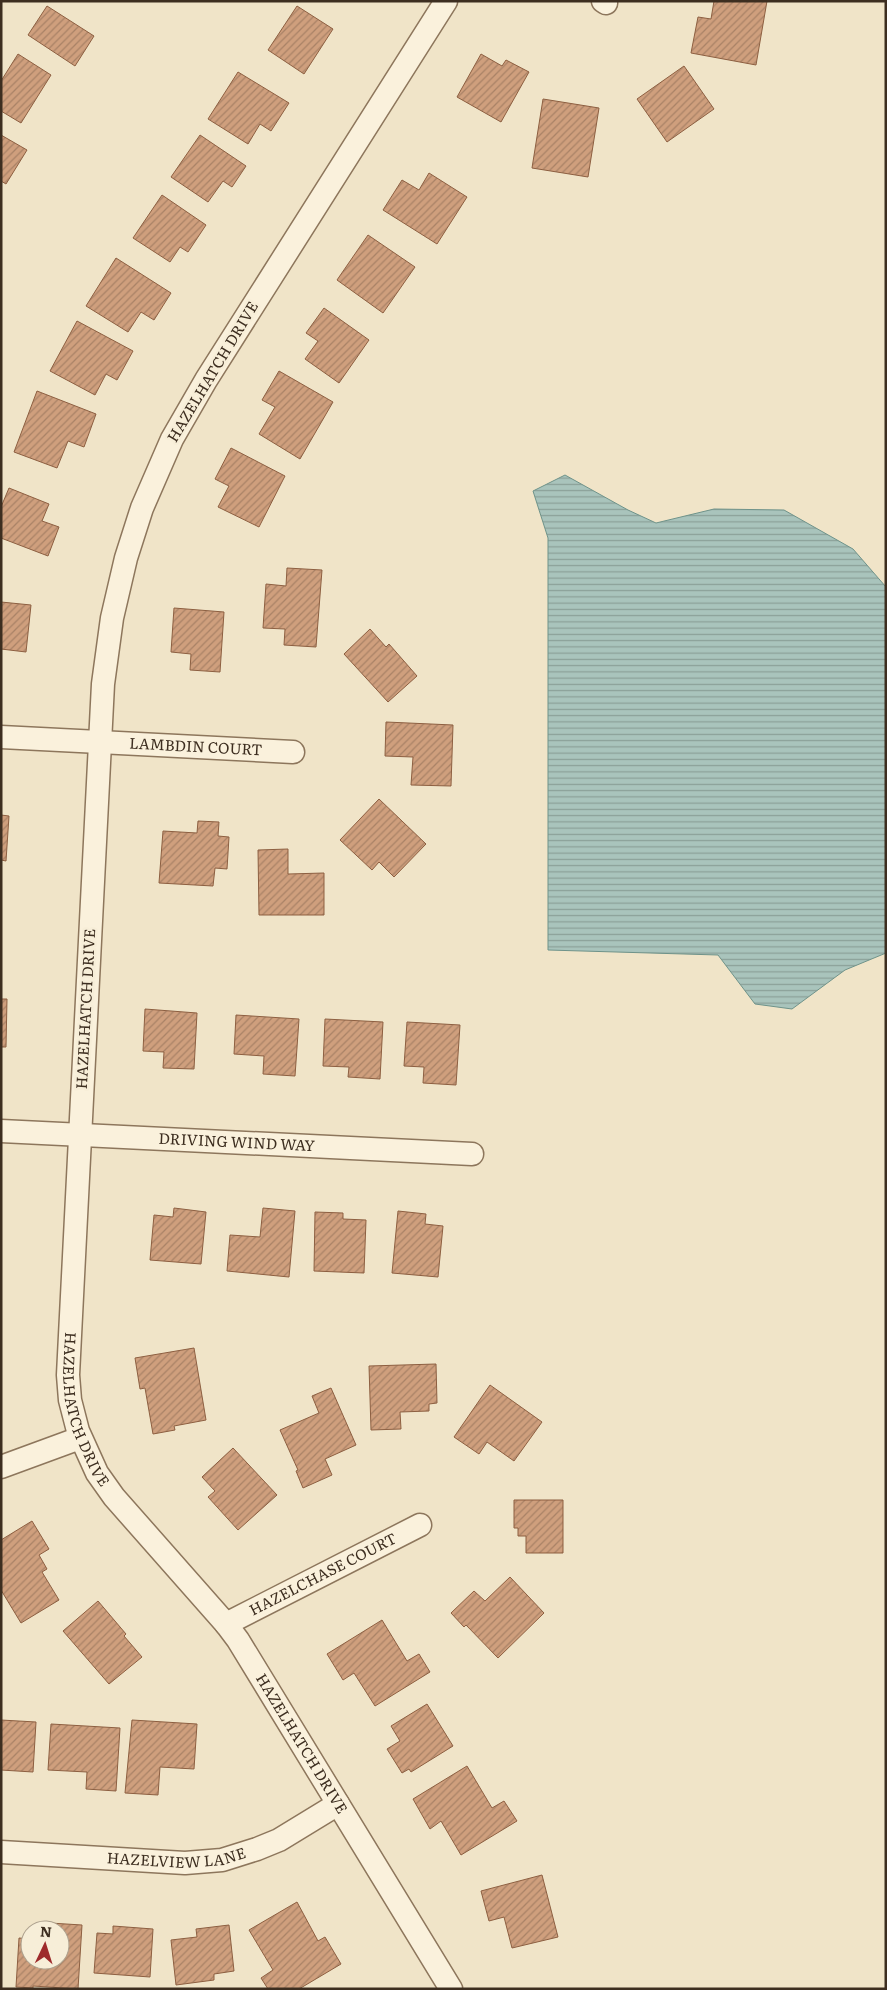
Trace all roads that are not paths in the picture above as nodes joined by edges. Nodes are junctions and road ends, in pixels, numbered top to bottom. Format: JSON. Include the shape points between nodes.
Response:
{"nodes":[{"id":1,"x":446,"y":1,"type":"edge"},
{"id":2,"x":1,"y":736,"type":"edge"},
{"id":3,"x":99,"y":741,"type":"junction"},
{"id":4,"x":293,"y":752,"type":"dead end"},
{"id":5,"x":1,"y":1131,"type":"edge"},
{"id":6,"x":79,"y":1134,"type":"junction"},
{"id":7,"x":472,"y":1154,"type":"dead end"},
{"id":8,"x":80,"y":1438,"type":"junction"},
{"id":9,"x":1,"y":1467,"type":"edge"},
{"id":10,"x":420,"y":1525,"type":"dead end"},
{"id":11,"x":226,"y":1624,"type":"junction"},
{"id":12,"x":338,"y":1804,"type":"junction"},
{"id":13,"x":1,"y":1852,"type":"edge"},
{"id":14,"x":451,"y":1989,"type":"edge"}],
"edges":[{"from":1,"to":3,"type":"street","name":"HAZELHATCH DRIVE","via":[[172,439],[142,508],[117,591],[105,659]]},
{"from":2,"to":3,"type":"street","name":"LAMBDIN COURT"},
{"from":3,"to":4,"type":"street","name":"LAMBDIN COURT"},
{"from":3,"to":6,"type":"street","name":"HAZELHATCH DRIVE"},
{"from":5,"to":6,"type":"street","name":"DRIVING WIND WAY"},
{"from":6,"to":7,"type":"street","name":"DRIVING WIND WAY"},
{"from":6,"to":8,"type":"street","name":"HAZELHATCH DRIVE","via":[[68,1375],[71,1407]]},
{"from":8,"to":9,"type":"street"},
{"from":8,"to":11,"type":"street","name":"HAZELHATCH DRIVE","via":[[97,1473],[114,1497]]},
{"from":10,"to":11,"type":"street","name":"HAZELCHASE COURT"},
{"from":11,"to":12,"type":"street","name":"HAZELHATCH DRIVE"},
{"from":12,"to":13,"type":"street","name":"HAZELVIEW LANE","via":[[279,1840],[216,1860],[185,1863]]},
{"from":12,"to":14,"type":"street","name":"HAZELHATCH DRIVE"}]}
